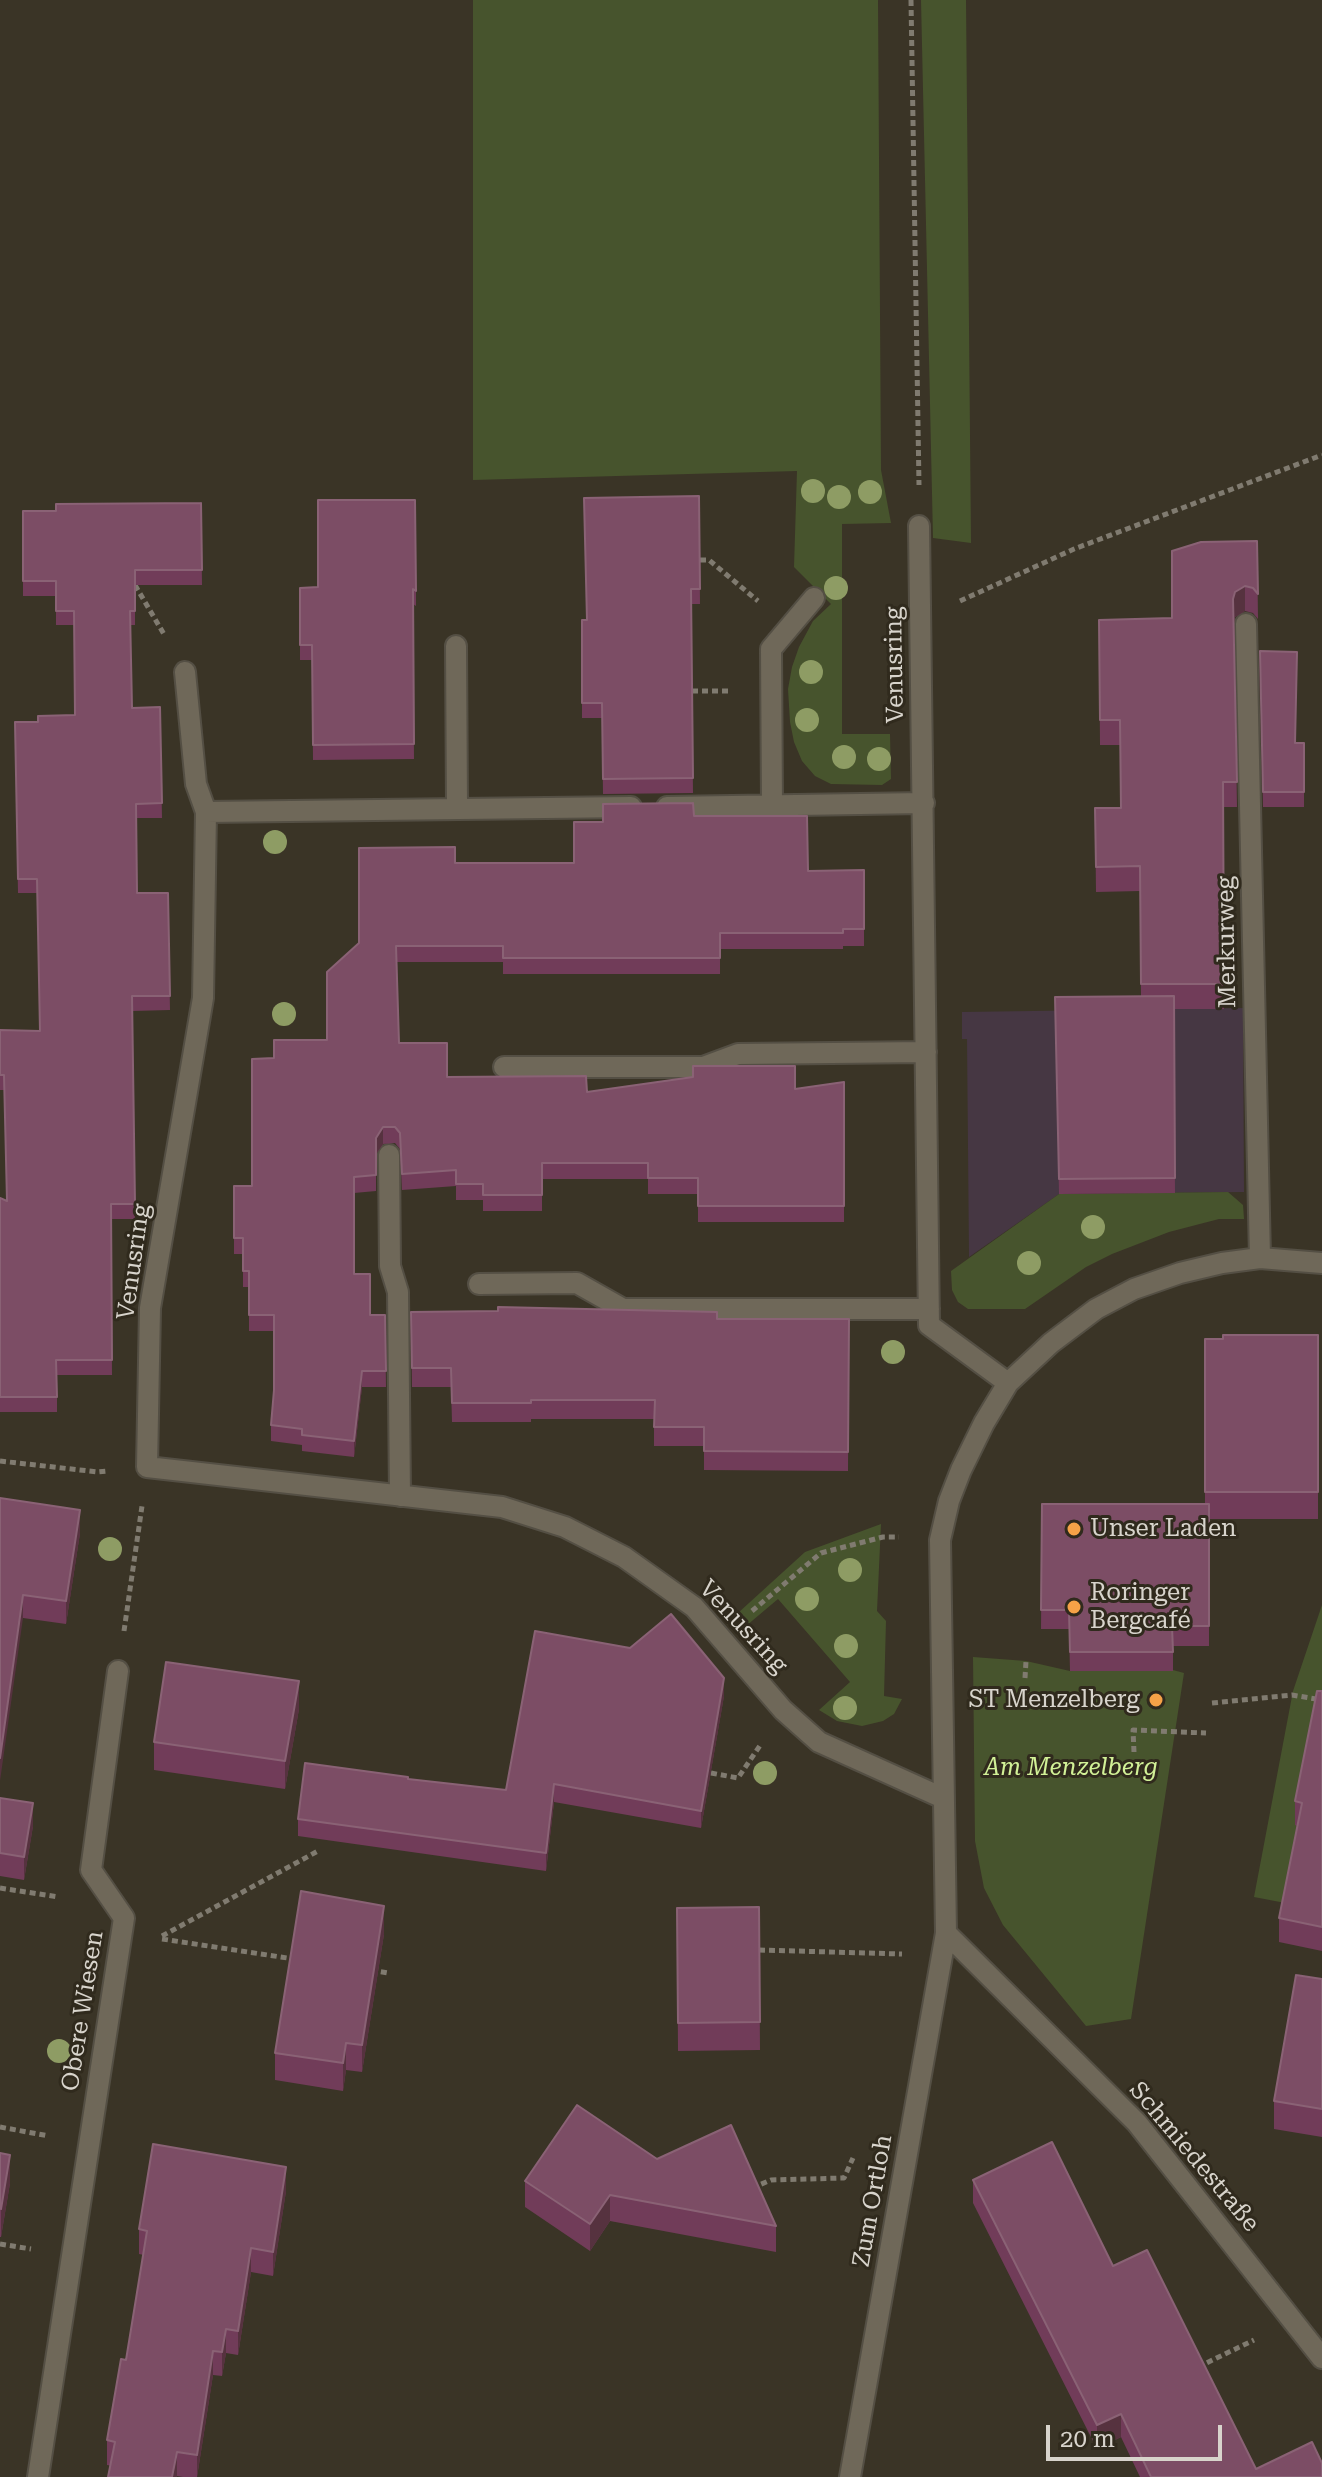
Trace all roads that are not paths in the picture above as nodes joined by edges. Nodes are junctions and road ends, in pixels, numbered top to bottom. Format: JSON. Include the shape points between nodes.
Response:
{"nodes":[{"id":1,"x":919,"y":526,"type":"road end"},
{"id":2,"x":814,"y":598,"type":"dead end"},
{"id":3,"x":1246,"y":624,"type":"dead end"},
{"id":4,"x":456,"y":646,"type":"dead end"},
{"id":5,"x":185,"y":672,"type":"road end"},
{"id":6,"x":924,"y":803,"type":"junction"},
{"id":7,"x":772,"y":806,"type":"junction"},
{"id":8,"x":457,"y":808,"type":"junction"},
{"id":9,"x":206,"y":812,"type":"junction"},
{"id":10,"x":926,"y":1052,"type":"junction"},
{"id":11,"x":504,"y":1067,"type":"dead end"},
{"id":12,"x":389,"y":1155,"type":"dead end"},
{"id":13,"x":1260,"y":1258,"type":"junction"},
{"id":14,"x":1322,"y":1263,"type":"edge"},
{"id":15,"x":479,"y":1284,"type":"dead end"},
{"id":16,"x":929,"y":1309,"type":"junction"},
{"id":17,"x":1008,"y":1383,"type":"junction"},
{"id":18,"x":400,"y":1496,"type":"junction"},
{"id":19,"x":118,"y":1671,"type":"road end"},
{"id":20,"x":943,"y":1798,"type":"junction"},
{"id":21,"x":946,"y":1933,"type":"junction"},
{"id":22,"x":1322,"y":2358,"type":"edge"},
{"id":23,"x":38,"y":2477,"type":"edge"},
{"id":24,"x":850,"y":2477,"type":"edge"}],
"edges":[{"from":1,"to":6,"type":"street","name":"Venusring"},
{"from":2,"to":7,"type":"street","via":[[771,649]]},
{"from":3,"to":13,"type":"street","name":"Merkurweg"},
{"from":4,"to":8,"type":"street"},
{"from":5,"to":9,"type":"street","name":"Venusring","via":[[196,784]]},
{"from":6,"to":7,"type":"street"},
{"from":6,"to":10,"type":"street","name":"Venusring"},
{"from":7,"to":8,"type":"street"},
{"from":8,"to":9,"type":"street"},
{"from":9,"to":18,"type":"street","name":"Venusring","via":[[203,998],[150,1308],[147,1467]]},
{"from":10,"to":11,"type":"street","via":[[738,1054],[703,1067]]},
{"from":10,"to":16,"type":"street","name":"Venusring"},
{"from":12,"to":18,"type":"street","via":[[390,1266],[398,1292]]},
{"from":13,"to":14,"type":"street"},
{"from":13,"to":17,"type":"street","via":[[1180,1273],[1134,1289],[1096,1309]]},
{"from":15,"to":16,"type":"street","via":[[577,1283],[623,1309]]},
{"from":16,"to":17,"type":"street","via":[[929,1325]]},
{"from":17,"to":20,"type":"street","via":[[961,1470],[940,1540]]},
{"from":18,"to":20,"type":"street","name":"Venusring","via":[[502,1507],[565,1527],[624,1557],[694,1607],[783,1710],[819,1742]]},
{"from":19,"to":23,"type":"street","name":"Obere Wiesen","via":[[91,1870],[124,1918]]},
{"from":20,"to":21,"type":"street"},
{"from":21,"to":22,"type":"street","name":"Schmiedestraße","via":[[1137,2123]]},
{"from":21,"to":24,"type":"street","name":"Zum Ortloh"}]}
